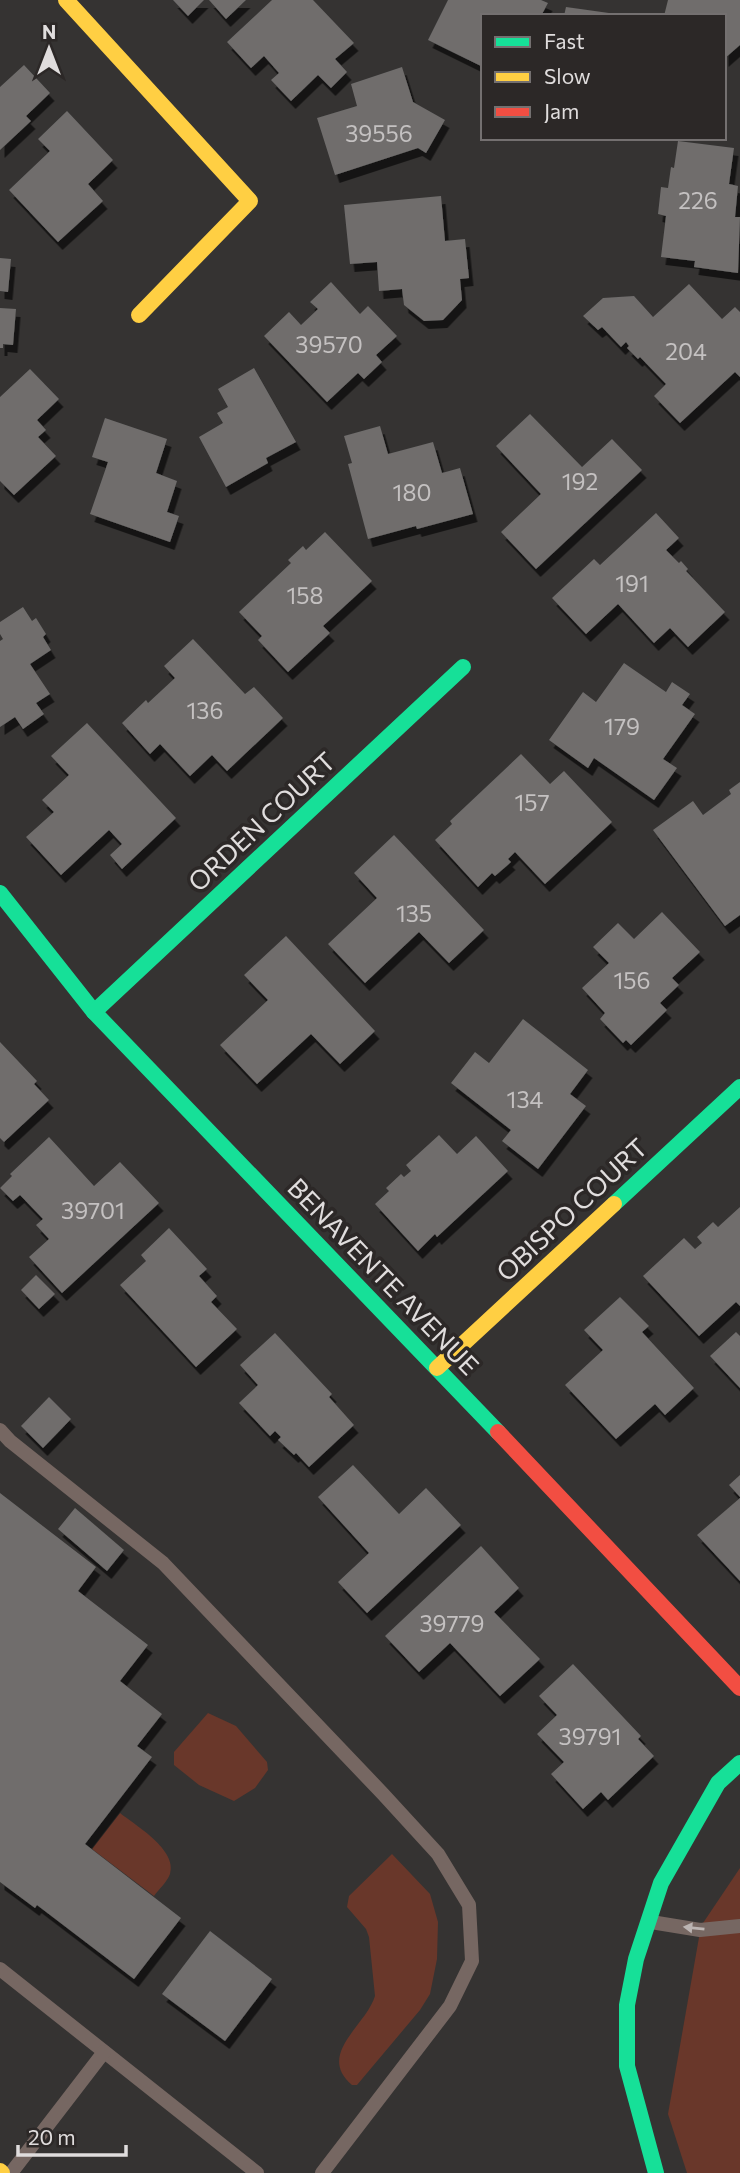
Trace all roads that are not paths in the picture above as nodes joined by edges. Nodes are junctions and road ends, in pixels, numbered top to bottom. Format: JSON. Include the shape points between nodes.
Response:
{"nodes":[{"id":1,"x":66,"y":0,"type":"edge"},
{"id":2,"x":139,"y":315,"type":"dead end"},
{"id":3,"x":463,"y":667,"type":"dead end"},
{"id":4,"x":0,"y":892,"type":"edge"},
{"id":5,"x":94,"y":1012,"type":"junction"},
{"id":6,"x":740,"y":1087,"type":"edge"},
{"id":7,"x":437,"y":1368,"type":"junction"},
{"id":8,"x":0,"y":1430,"type":"edge"},
{"id":9,"x":740,"y":1688,"type":"edge"},
{"id":10,"x":740,"y":1763,"type":"edge"},
{"id":11,"x":648,"y":1922,"type":"junction"},
{"id":12,"x":740,"y":1926,"type":"edge"},
{"id":13,"x":0,"y":1969,"type":"edge"},
{"id":14,"x":104,"y":2052,"type":"junction"},
{"id":15,"x":11,"y":2173,"type":"edge"},
{"id":16,"x":257,"y":2173,"type":"edge"},
{"id":17,"x":321,"y":2173,"type":"edge"},
{"id":18,"x":656,"y":2173,"type":"edge"}],
"edges":[{"from":1,"to":2,"type":"street","via":[[250,201]]},
{"from":3,"to":5,"type":"street","name":"ORDEN COURT"},
{"from":4,"to":5,"type":"street","name":"BENAVENTE AVENUE"},
{"from":5,"to":7,"type":"street","name":"BENAVENTE AVENUE"},
{"from":6,"to":7,"type":"street","name":"OBISPO COURT"},
{"from":7,"to":9,"type":"street","name":"BENAVENTE AVENUE"},
{"from":8,"to":17,"type":"lane","via":[[163,1563],[438,1854],[469,1905],[472,1961],[450,2006]]},
{"from":10,"to":11,"type":"street","via":[[718,1783],[661,1883]]},
{"from":12,"to":11,"type":"lane","one_way":true,"via":[[700,1930]]},
{"from":11,"to":18,"type":"street","via":[[626,2005],[628,2066]]},
{"from":13,"to":14,"type":"lane"},
{"from":14,"to":15,"type":"lane"},
{"from":14,"to":16,"type":"lane"}]}
